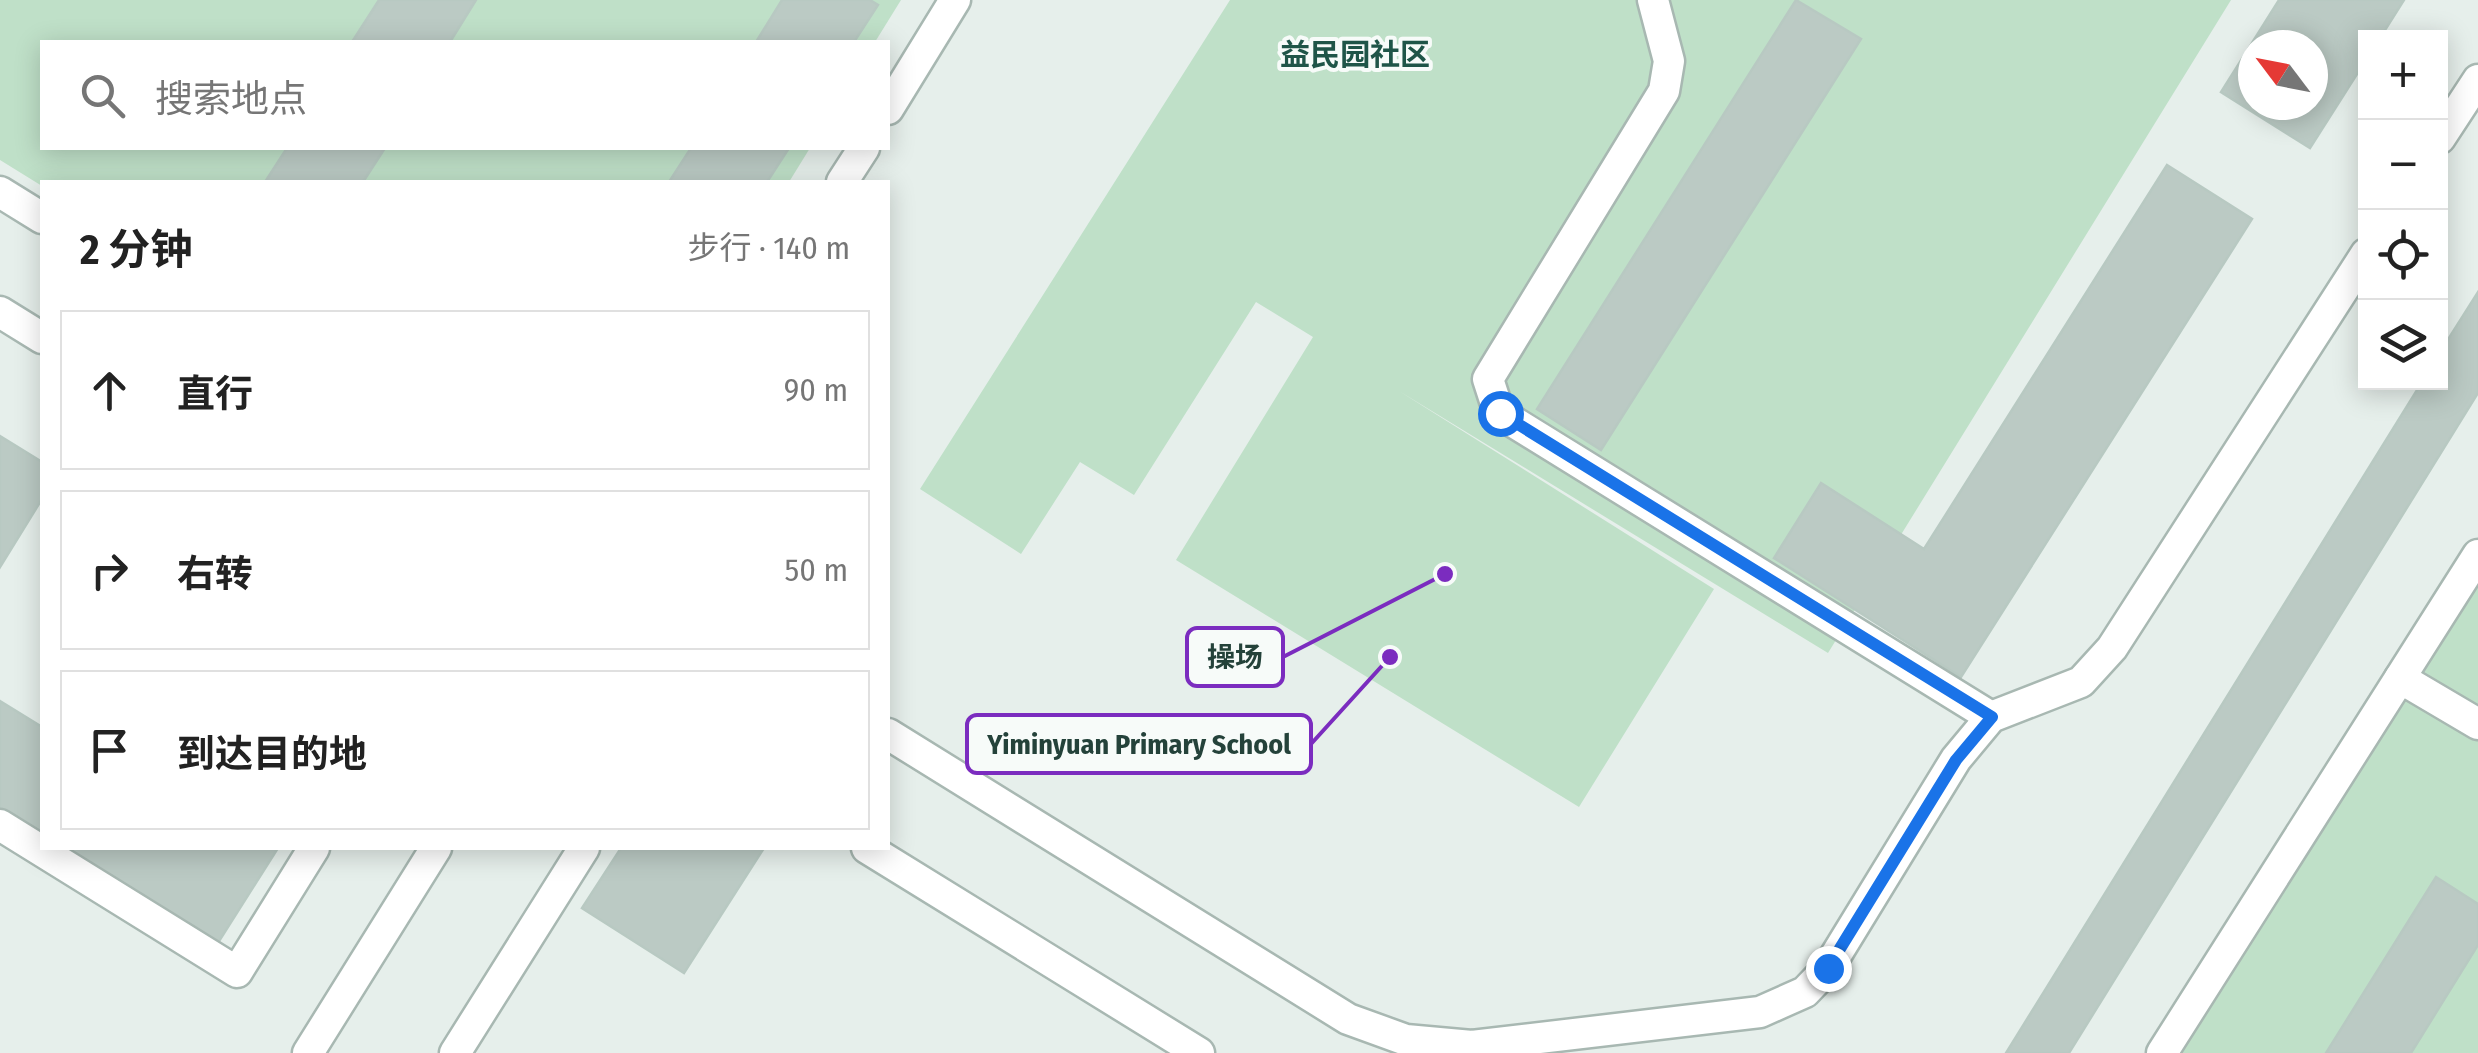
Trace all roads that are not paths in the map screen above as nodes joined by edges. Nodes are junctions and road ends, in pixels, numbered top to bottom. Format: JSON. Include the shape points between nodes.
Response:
{"nodes":[{"id":1,"x":955,"y":0,"type":"edge"},
{"id":2,"x":1653,"y":0,"type":"edge"},
{"id":3,"x":2478,"y":80,"type":"edge"},
{"id":4,"x":890,"y":106,"type":"edge"},
{"id":5,"x":2448,"y":126,"type":"edge"},
{"id":6,"x":863,"y":150,"type":"edge"},
{"id":7,"x":843,"y":180,"type":"edge"},
{"id":8,"x":0,"y":192,"type":"edge"},
{"id":9,"x":40,"y":217,"type":"edge"},
{"id":10,"x":2358,"y":266,"type":"edge"},
{"id":11,"x":0,"y":312,"type":"edge"},
{"id":12,"x":40,"y":337,"type":"edge"},
{"id":13,"x":2478,"y":555,"type":"edge"},
{"id":14,"x":2400,"y":678,"type":"junction"},
{"id":15,"x":1992,"y":717,"type":"junction"},
{"id":16,"x":2478,"y":724,"type":"edge"},
{"id":17,"x":890,"y":735,"type":"edge"},
{"id":18,"x":0,"y":825,"type":"edge"},
{"id":19,"x":40,"y":850,"type":"edge"},
{"id":20,"x":40,"y":850,"type":"edge"},
{"id":21,"x":313,"y":850,"type":"edge"},
{"id":22,"x":435,"y":850,"type":"edge"},
{"id":23,"x":583,"y":850,"type":"edge"},
{"id":24,"x":870,"y":850,"type":"edge"},
{"id":25,"x":308,"y":1053,"type":"edge"},
{"id":26,"x":455,"y":1053,"type":"edge"},
{"id":27,"x":1199,"y":1053,"type":"edge"},
{"id":28,"x":2162,"y":1053,"type":"edge"}],
"edges":[{"from":1,"to":4,"type":"street"},
{"from":2,"to":15,"type":"street","via":[[1670,61],[1664,91],[1488,379],[1500,413]]},
{"from":3,"to":5,"type":"street"},
{"from":6,"to":7,"type":"street"},
{"from":8,"to":9,"type":"street"},
{"from":10,"to":15,"type":"street","via":[[2112,648],[2081,682]]},
{"from":11,"to":12,"type":"street"},
{"from":13,"to":14,"type":"street"},
{"from":14,"to":16,"type":"street"},
{"from":14,"to":28,"type":"street"},
{"from":15,"to":17,"type":"street","via":[[1956,760],[1828,968],[1805,992],[1760,1012],[1472,1046],[1406,1040],[1348,1019]]},
{"from":18,"to":20,"type":"street"},
{"from":19,"to":21,"type":"street","via":[[237,972]]},
{"from":22,"to":25,"type":"street"},
{"from":23,"to":26,"type":"street"},
{"from":24,"to":27,"type":"street"}]}
